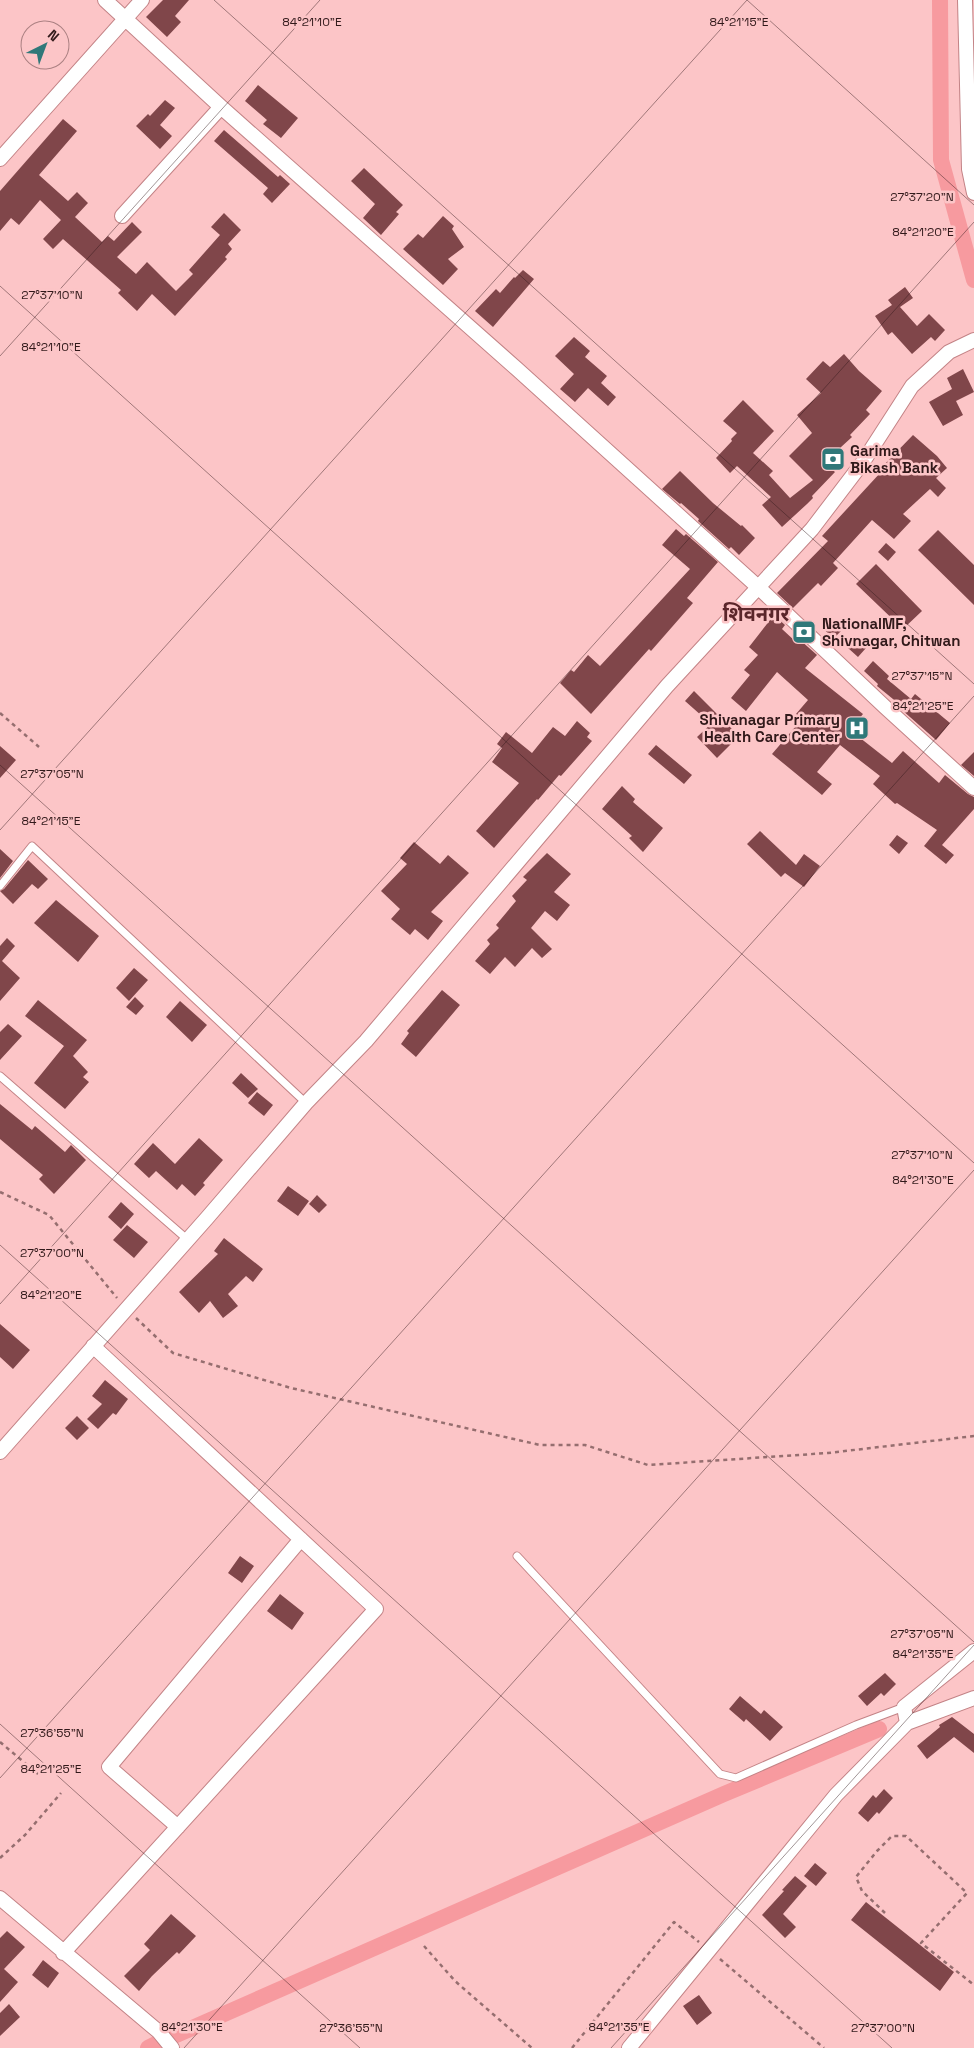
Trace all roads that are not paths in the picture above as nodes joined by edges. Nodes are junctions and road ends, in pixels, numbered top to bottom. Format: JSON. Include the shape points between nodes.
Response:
{"nodes":[{"id":1,"x":105,"y":0,"type":"edge"},
{"id":2,"x":142,"y":0,"type":"edge"},
{"id":3,"x":965,"y":0,"type":"edge"},
{"id":4,"x":126,"y":18,"type":"junction"},
{"id":5,"x":221,"y":106,"type":"junction"},
{"id":6,"x":0,"y":159,"type":"edge"},
{"id":7,"x":974,"y":193,"type":"edge"},
{"id":8,"x":122,"y":216,"type":"dead end"},
{"id":9,"x":974,"y":340,"type":"edge"},
{"id":10,"x":758,"y":587,"type":"junction"},
{"id":11,"x":974,"y":788,"type":"edge"},
{"id":12,"x":0,"y":886,"type":"edge"},
{"id":13,"x":0,"y":1076,"type":"edge"},
{"id":14,"x":306,"y":1103,"type":"junction"},
{"id":15,"x":188,"y":1240,"type":"junction"},
{"id":16,"x":94,"y":1346,"type":"junction"},
{"id":17,"x":0,"y":1452,"type":"edge"},
{"id":18,"x":301,"y":1539,"type":"junction"},
{"id":19,"x":516,"y":1556,"type":"dead end"},
{"id":20,"x":974,"y":1650,"type":"edge"},
{"id":21,"x":974,"y":1698,"type":"edge"},
{"id":22,"x":906,"y":1716,"type":"junction"},
{"id":23,"x":178,"y":1827,"type":"junction"},
{"id":24,"x":0,"y":1898,"type":"edge"},
{"id":25,"x":64,"y":1952,"type":"junction"},
{"id":26,"x":172,"y":2048,"type":"edge"},
{"id":27,"x":629,"y":2048,"type":"edge"}],
"edges":[{"from":1,"to":4,"type":"street"},
{"from":2,"to":4,"type":"street"},
{"from":3,"to":7,"type":"street","via":[[969,169]]},
{"from":4,"to":5,"type":"street"},
{"from":4,"to":6,"type":"street"},
{"from":5,"to":8,"type":"street"},
{"from":5,"to":10,"type":"street"},
{"from":9,"to":10,"type":"street","via":[[949,352],[912,386],[862,462],[812,529]]},
{"from":10,"to":11,"type":"street"},
{"from":10,"to":14,"type":"street","via":[[667,686],[366,1041]]},
{"from":12,"to":14,"type":"lane","via":[[32,846]]},
{"from":13,"to":15,"type":"lane"},
{"from":14,"to":15,"type":"street"},
{"from":15,"to":16,"type":"street"},
{"from":16,"to":17,"type":"street"},
{"from":16,"to":18,"type":"street"},
{"from":18,"to":23,"type":"street","via":[[110,1767]]},
{"from":18,"to":23,"type":"street","via":[[376,1609]]},
{"from":19,"to":22,"type":"lane","via":[[720,1774],[736,1778],[856,1725]]},
{"from":20,"to":22,"type":"street"},
{"from":21,"to":22,"type":"street"},
{"from":22,"to":27,"type":"street","via":[[836,1795]]},
{"from":23,"to":25,"type":"street"},
{"from":24,"to":25,"type":"street"},
{"from":25,"to":26,"type":"street","via":[[159,2032]]}]}
